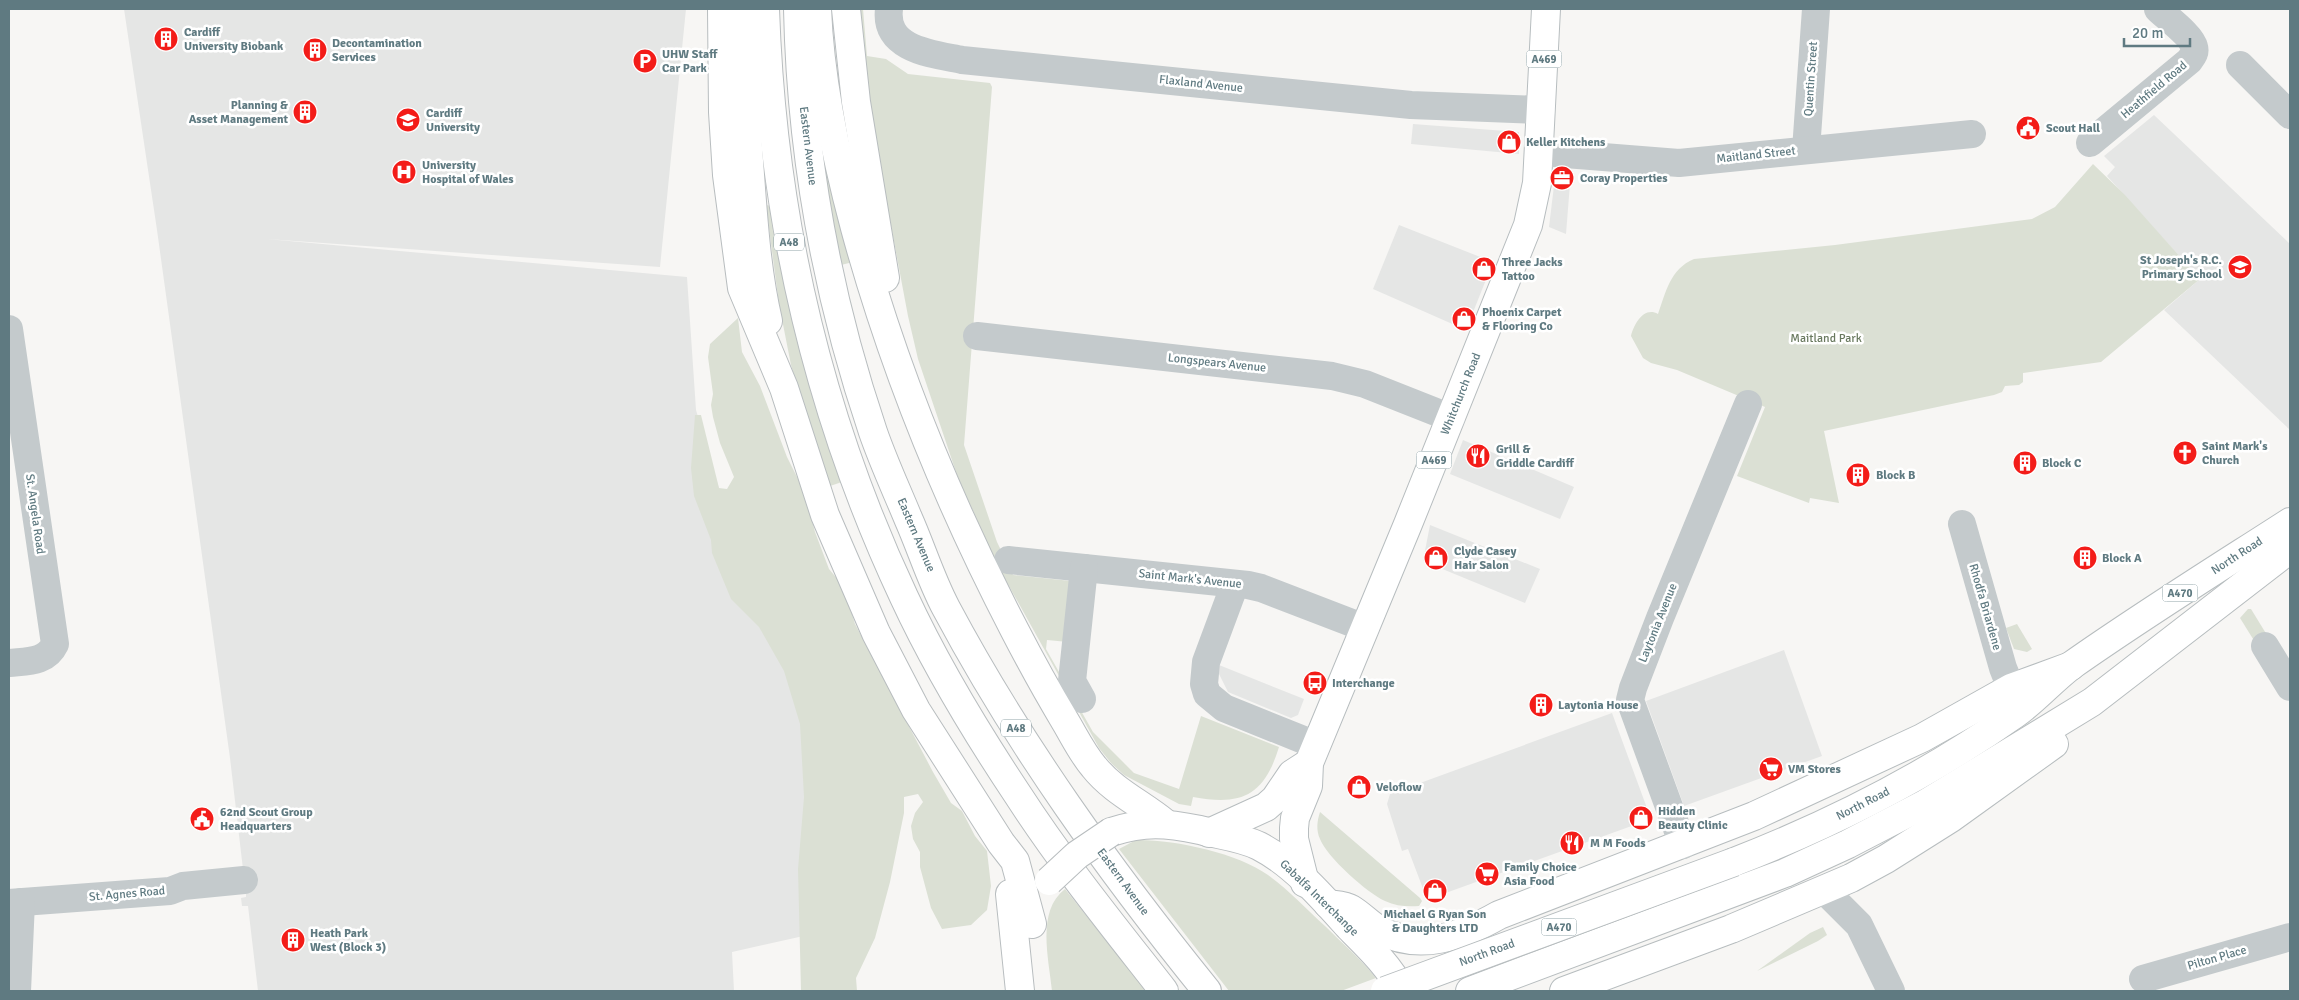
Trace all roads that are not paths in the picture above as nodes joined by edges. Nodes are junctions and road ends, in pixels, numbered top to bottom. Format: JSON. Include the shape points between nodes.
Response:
{"nodes":[{"id":1,"x":722,"y":9,"type":"edge"},
{"id":2,"x":741,"y":9,"type":"edge"},
{"id":3,"x":765,"y":9,"type":"edge"},
{"id":4,"x":798,"y":9,"type":"edge"},
{"id":5,"x":817,"y":9,"type":"edge"},
{"id":6,"x":846,"y":9,"type":"edge"},
{"id":7,"x":889,"y":9,"type":"edge"},
{"id":8,"x":1546,"y":9,"type":"edge"},
{"id":9,"x":1816,"y":9,"type":"edge"},
{"id":10,"x":2158,"y":9,"type":"edge"},
{"id":11,"x":2240,"y":65,"type":"dead end"},
{"id":12,"x":2286,"y":104,"type":"edge"},
{"id":13,"x":1541,"y":110,"type":"junction"},
{"id":14,"x":1972,"y":134,"type":"dead end"},
{"id":15,"x":2090,"y":143,"type":"dead end"},
{"id":16,"x":1806,"y":150,"type":"junction"},
{"id":17,"x":1540,"y":152,"type":"junction"},
{"id":18,"x":9,"y":330,"type":"edge"},
{"id":19,"x":977,"y":336,"type":"dead end"},
{"id":20,"x":900,"y":368,"type":"junction"},
{"id":21,"x":784,"y":388,"type":"junction"},
{"id":22,"x":1748,"y":404,"type":"dead end"},
{"id":23,"x":1451,"y":418,"type":"junction"},
{"id":24,"x":2290,"y":522,"type":"edge"},
{"id":25,"x":1962,"y":523,"type":"dead end"},
{"id":26,"x":2290,"y":549,"type":"edge"},
{"id":27,"x":1008,"y":560,"type":"dead end"},
{"id":28,"x":1084,"y":568,"type":"junction"},
{"id":29,"x":1235,"y":584,"type":"junction"},
{"id":30,"x":1365,"y":628,"type":"junction"},
{"id":31,"x":2265,"y":646,"type":"dead end"},
{"id":32,"x":9,"y":663,"type":"edge"},
{"id":33,"x":2070,"y":666,"type":"junction"},
{"id":34,"x":2011,"y":688,"type":"junction"},
{"id":35,"x":2290,"y":688,"type":"edge"},
{"id":36,"x":1077,"y":690,"type":"dead end"},
{"id":37,"x":2092,"y":702,"type":"junction"},
{"id":38,"x":1312,"y":754,"type":"junction"},
{"id":39,"x":1165,"y":823,"type":"junction"},
{"id":40,"x":1210,"y":833,"type":"junction"},
{"id":41,"x":1001,"y":843,"type":"junction"},
{"id":42,"x":1684,"y":845,"type":"junction"},
{"id":43,"x":244,"y":880,"type":"dead end"},
{"id":44,"x":1306,"y":883,"type":"junction"},
{"id":45,"x":1825,"y":891,"type":"junction"},
{"id":46,"x":15,"y":903,"type":"edge"},
{"id":47,"x":1328,"y":904,"type":"junction"},
{"id":48,"x":1032,"y":924,"type":"junction"},
{"id":49,"x":2290,"y":937,"type":"edge"},
{"id":50,"x":2143,"y":979,"type":"dead end"},
{"id":51,"x":17,"y":991,"type":"edge"},
{"id":52,"x":1020,"y":991,"type":"edge"},
{"id":53,"x":1038,"y":991,"type":"edge"},
{"id":54,"x":1164,"y":991,"type":"edge"},
{"id":55,"x":1207,"y":991,"type":"edge"},
{"id":56,"x":1385,"y":991,"type":"edge"},
{"id":57,"x":1402,"y":991,"type":"edge"},
{"id":58,"x":1470,"y":991,"type":"edge"},
{"id":59,"x":1564,"y":991,"type":"edge"},
{"id":60,"x":1891,"y":991,"type":"edge"}],
"edges":[{"from":1,"to":21,"type":"main road","via":[[727,175],[742,288]]},
{"from":2,"to":21,"type":"main road","via":[[743,78],[758,261]]},
{"from":3,"to":54,"type":"main road","number":"A48","via":[[775,152],[798,290],[821,378],[876,536],[904,599],[985,744],[1086,891]]},
{"from":4,"to":55,"type":"main road","name":"Eastern Avenue","number":"A48","via":[[808,149],[835,301],[874,435],[933,578],[972,654],[1050,781],[1127,889]]},
{"from":5,"to":20,"type":"main road","via":[[831,126],[843,182],[867,270]]},
{"from":6,"to":20,"type":"main road","via":[[856,102]]},
{"from":7,"to":13,"type":"street","name":"Flaxland Avenue","via":[[892,29],[908,46],[962,60],[1412,105]]},
{"from":8,"to":13,"type":"main road","name":"Whitchurch Road","number":"A469"},
{"from":9,"to":16,"type":"street","name":"Quentin Street"},
{"from":10,"to":15,"type":"street","name":"Heathfield Road","via":[[2190,38],[2194,54]]},
{"from":11,"to":12,"type":"street"},
{"from":13,"to":17,"type":"main road","name":"Whitchurch Road","number":"A469"},
{"from":14,"to":16,"type":"street","name":"Maitland Street"},
{"from":16,"to":17,"type":"street","name":"Maitland Street","via":[[1679,163]]},
{"from":17,"to":23,"type":"main road","name":"Whitchurch Road","number":"A469","via":[[1538,183],[1528,225]]},
{"from":18,"to":32,"type":"street","name":"St. Angela Road","via":[[55,644],[51,654],[42,659]]},
{"from":19,"to":23,"type":"street","name":"Longspears Avenue","via":[[1332,376],[1365,384]]},
{"from":20,"to":39,"type":"main road","via":[[943,480],[985,572],[1035,669],[1092,766],[1105,780]]},
{"from":21,"to":41,"type":"main road","via":[[825,515],[876,633],[916,710]]},
{"from":22,"to":42,"type":"street","name":"Laytonia Avenue","via":[[1630,700]]},
{"from":23,"to":30,"type":"main road","name":"Whitchurch Road","number":"A469"},
{"from":24,"to":33,"type":"main road","name":"North Road","number":"A470"},
{"from":25,"to":34,"type":"street","name":"Rhodfa Briardene","via":[[2002,668]]},
{"from":26,"to":37,"type":"main road","name":"North Road","number":"A470"},
{"from":27,"to":28,"type":"street","name":"Saint Mark's Avenue"},
{"from":28,"to":29,"type":"street","name":"Saint Mark's Avenue"},
{"from":28,"to":36,"type":"street"},
{"from":29,"to":30,"type":"street","name":"Saint Mark's Avenue","via":[[1261,588]]},
{"from":29,"to":38,"type":"street","via":[[1206,662],[1204,684],[1207,694],[1224,708]]},
{"from":30,"to":38,"type":"main road","name":"Whitchurch Road","number":"A469"},
{"from":31,"to":35,"type":"street"},
{"from":33,"to":34,"type":"main road"},
{"from":33,"to":56,"type":"main road","name":"North Road","number":"A470","bridge":true,"via":[[2016,714],[1958,750],[1874,799],[1787,841]]},
{"from":34,"to":42,"type":"main road","via":[[1887,755]]},
{"from":37,"to":45,"type":"main road","via":[[2053,745],[1994,789],[1886,860]]},
{"from":37,"to":58,"type":"main road","name":"North Road","number":"A470","via":[[1973,776],[1848,844],[1785,873]]},
{"from":38,"to":40,"type":"main road","via":[[1266,807]]},
{"from":38,"to":44,"type":"main road","name":"Whitchurch Road","number":"A469","via":[[1308,786],[1294,828]]},
{"from":39,"to":40,"type":"main road","name":"Gabalfa Interchange"},
{"from":39,"to":48,"type":"main road","name":"Gabalfa Interchange","bridge":true,"via":[[1134,824],[1111,832],[1077,855],[1049,880],[1037,904]]},
{"from":40,"to":44,"type":"main road","name":"Gabalfa Interchange","via":[[1258,845]]},
{"from":41,"to":48,"type":"main road","via":[[1015,861]]},
{"from":41,"to":52,"type":"main road"},
{"from":42,"to":47,"type":"main road","via":[[1499,914],[1473,930],[1438,940],[1400,938],[1378,930],[1349,908]]},
{"from":43,"to":46,"type":"street","name":"St. Agnes Road","via":[[170,890]]},
{"from":44,"to":47,"type":"main road","name":"Gabalfa Interchange"},
{"from":45,"to":59,"type":"main road"},
{"from":45,"to":60,"type":"street","via":[[1859,925]]},
{"from":46,"to":51,"type":"street"},
{"from":47,"to":57,"type":"main road","name":"Gabalfa Interchange","via":[[1380,959]]},
{"from":48,"to":53,"type":"main road","name":"Gabalfa Interchange"},
{"from":49,"to":50,"type":"street","name":"Pilton Place"}]}
